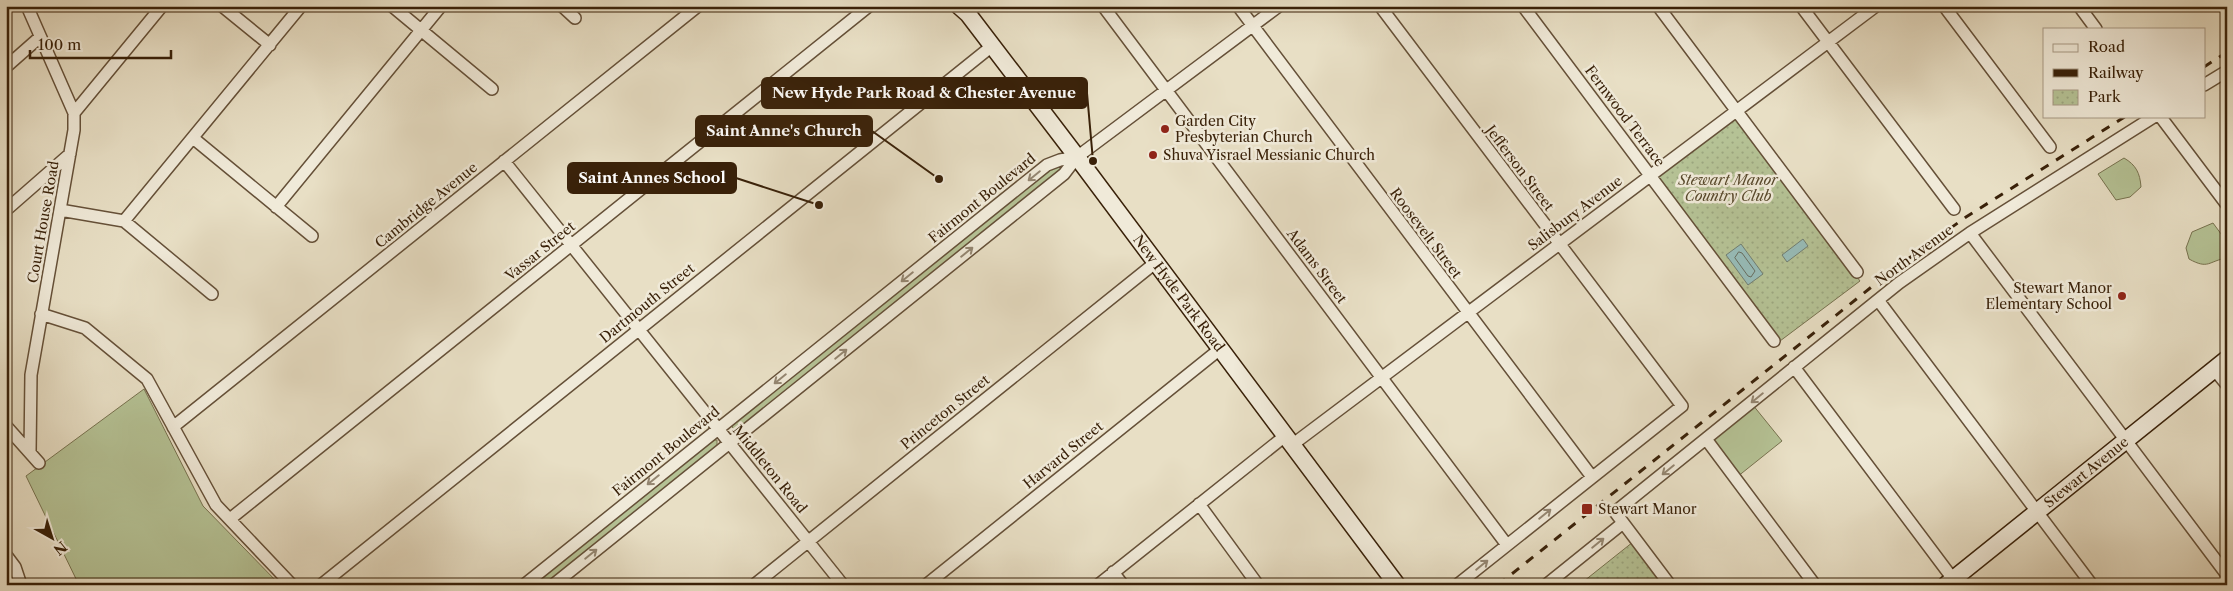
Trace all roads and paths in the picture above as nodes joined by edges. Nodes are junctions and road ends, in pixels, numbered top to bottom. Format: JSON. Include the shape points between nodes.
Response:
{"nodes":[{"id":1,"x":27,"y":6,"type":"edge"},
{"id":2,"x":162,"y":6,"type":"edge"},
{"id":3,"x":222,"y":6,"type":"edge"},
{"id":4,"x":301,"y":6,"type":"edge"},
{"id":5,"x":392,"y":6,"type":"edge"},
{"id":6,"x":441,"y":6,"type":"edge"},
{"id":7,"x":562,"y":6,"type":"edge"},
{"id":8,"x":698,"y":6,"type":"edge"},
{"id":9,"x":869,"y":6,"type":"edge"},
{"id":10,"x":959,"y":6,"type":"edge"},
{"id":11,"x":1103,"y":6,"type":"edge"},
{"id":12,"x":1238,"y":6,"type":"edge"},
{"id":13,"x":1279,"y":6,"type":"edge"},
{"id":14,"x":1380,"y":6,"type":"edge"},
{"id":15,"x":1523,"y":6,"type":"edge"},
{"id":16,"x":1658,"y":6,"type":"edge"},
{"id":17,"x":1801,"y":6,"type":"edge"},
{"id":18,"x":1876,"y":6,"type":"edge"},
{"id":19,"x":1944,"y":6,"type":"edge"},
{"id":20,"x":2079,"y":6,"type":"edge"},
{"id":21,"x":575,"y":18,"type":"dead end"},
{"id":22,"x":1253,"y":26,"type":"junction"},
{"id":23,"x":2095,"y":28,"type":"edge"},
{"id":24,"x":421,"y":30,"type":"junction"},
{"id":25,"x":40,"y":37,"type":"junction"},
{"id":26,"x":1828,"y":42,"type":"junction"},
{"id":27,"x":270,"y":45,"type":"junction"},
{"id":28,"x":992,"y":46,"type":"junction"},
{"id":29,"x":6,"y":67,"type":"edge"},
{"id":30,"x":2227,"y":71,"type":"edge"},
{"id":31,"x":2206,"y":84,"type":"edge"},
{"id":32,"x":492,"y":89,"type":"dead end"},
{"id":33,"x":1166,"y":91,"type":"junction"},
{"id":34,"x":1736,"y":111,"type":"junction"},
{"id":35,"x":74,"y":113,"type":"junction"},
{"id":36,"x":2152,"y":118,"type":"edge"},
{"id":37,"x":2162,"y":118,"type":"edge"},
{"id":38,"x":193,"y":138,"type":"junction"},
{"id":39,"x":2050,"y":147,"type":"dead end"},
{"id":40,"x":70,"y":154,"type":"junction"},
{"id":41,"x":1077,"y":157,"type":"junction"},
{"id":42,"x":504,"y":162,"type":"junction"},
{"id":43,"x":1650,"y":175,"type":"junction"},
{"id":44,"x":2227,"y":205,"type":"edge"},
{"id":45,"x":276,"y":207,"type":"junction"},
{"id":46,"x":1954,"y":209,"type":"dead end"},
{"id":47,"x":6,"y":210,"type":"edge"},
{"id":48,"x":60,"y":210,"type":"junction"},
{"id":49,"x":124,"y":221,"type":"junction"},
{"id":50,"x":1970,"y":233,"type":"junction"},
{"id":51,"x":312,"y":236,"type":"dead end"},
{"id":52,"x":1559,"y":244,"type":"junction"},
{"id":53,"x":571,"y":246,"type":"junction"},
{"id":54,"x":1155,"y":263,"type":"junction"},
{"id":55,"x":1857,"y":272,"type":"dead end"},
{"id":56,"x":212,"y":294,"type":"dead end"},
{"id":57,"x":1878,"y":300,"type":"junction"},
{"id":58,"x":1468,"y":312,"type":"junction"},
{"id":59,"x":41,"y":314,"type":"junction"},
{"id":60,"x":638,"y":330,"type":"junction"},
{"id":61,"x":1774,"y":340,"type":"dead end"},
{"id":62,"x":1220,"y":349,"type":"junction"},
{"id":63,"x":2220,"y":364,"type":"edge"},
{"id":64,"x":1794,"y":367,"type":"junction"},
{"id":65,"x":1381,"y":377,"type":"junction"},
{"id":66,"x":2227,"y":385,"type":"edge"},
{"id":67,"x":6,"y":426,"type":"edge"},
{"id":68,"x":173,"y":427,"type":"junction"},
{"id":69,"x":718,"y":428,"type":"junction"},
{"id":70,"x":1706,"y":439,"type":"junction"},
{"id":71,"x":2126,"y":440,"type":"junction"},
{"id":72,"x":1289,"y":441,"type":"junction"},
{"id":73,"x":729,"y":443,"type":"junction"},
{"id":74,"x":30,"y":452,"type":"junction"},
{"id":75,"x":39,"y":463,"type":"dead end"},
{"id":76,"x":1592,"y":477,"type":"junction"},
{"id":77,"x":1199,"y":504,"type":"junction"},
{"id":78,"x":2037,"y":512,"type":"junction"},
{"id":79,"x":230,"y":519,"type":"junction"},
{"id":80,"x":1624,"y":523,"type":"junction"},
{"id":81,"x":808,"y":541,"type":"junction"},
{"id":82,"x":1507,"y":545,"type":"junction"},
{"id":83,"x":7,"y":555,"type":"edge"},
{"id":84,"x":1113,"y":572,"type":"junction"},
{"id":85,"x":2227,"y":575,"type":"edge"},
{"id":86,"x":1952,"y":583,"type":"edge"},
{"id":87,"x":21,"y":585,"type":"edge"},
{"id":88,"x":292,"y":585,"type":"edge"},
{"id":89,"x":321,"y":585,"type":"edge"},
{"id":90,"x":524,"y":585,"type":"edge"},
{"id":91,"x":553,"y":585,"type":"edge"},
{"id":92,"x":754,"y":585,"type":"edge"},
{"id":93,"x":843,"y":585,"type":"edge"},
{"id":94,"x":926,"y":585,"type":"edge"},
{"id":95,"x":1098,"y":585,"type":"edge"},
{"id":96,"x":1123,"y":585,"type":"edge"},
{"id":97,"x":1258,"y":585,"type":"edge"},
{"id":98,"x":1396,"y":585,"type":"edge"},
{"id":99,"x":1457,"y":585,"type":"edge"},
{"id":100,"x":1546,"y":585,"type":"edge"},
{"id":101,"x":1670,"y":585,"type":"edge"},
{"id":102,"x":1815,"y":585,"type":"edge"},
{"id":103,"x":2092,"y":585,"type":"edge"}],
"edges":[{"from":1,"to":25,"type":"street","name":"Court House Road"},
{"from":2,"to":35,"type":"street"},
{"from":3,"to":27,"type":"street"},
{"from":4,"to":27,"type":"street"},
{"from":5,"to":24,"type":"street"},
{"from":6,"to":24,"type":"street"},
{"from":7,"to":21,"type":"street"},
{"from":8,"to":42,"type":"street","name":"Cambridge Avenue"},
{"from":9,"to":53,"type":"street","name":"Vassar Street"},
{"from":10,"to":28,"type":"main road","name":"New Hyde Park Road"},
{"from":11,"to":33,"type":"street","name":"Adams Street"},
{"from":12,"to":22,"type":"street","name":"Roosevelt Street"},
{"from":13,"to":22,"type":"street"},
{"from":14,"to":52,"type":"street","name":"Jefferson Street"},
{"from":15,"to":43,"type":"street","name":"Fernwood Terrace"},
{"from":16,"to":34,"type":"street"},
{"from":17,"to":26,"type":"street"},
{"from":18,"to":26,"type":"street","name":"Salisbury Avenue"},
{"from":19,"to":39,"type":"street"},
{"from":20,"to":23,"type":"street"},
{"from":22,"to":33,"type":"street"},
{"from":22,"to":58,"type":"street","name":"Roosevelt Street"},
{"from":24,"to":32,"type":"street"},
{"from":24,"to":45,"type":"street"},
{"from":25,"to":29,"type":"street"},
{"from":25,"to":35,"type":"street","name":"Court House Road"},
{"from":26,"to":34,"type":"street","name":"Salisbury Avenue"},
{"from":26,"to":46,"type":"street"},
{"from":27,"to":38,"type":"street"},
{"from":28,"to":41,"type":"main road","name":"New Hyde Park Road"},
{"from":28,"to":60,"type":"street","name":"Dartmouth Street"},
{"from":30,"to":31,"type":"street"},
{"from":33,"to":41,"type":"street"},
{"from":33,"to":65,"type":"street","name":"Adams Street"},
{"from":34,"to":43,"type":"street","name":"Salisbury Avenue"},
{"from":34,"to":55,"type":"street"},
{"from":35,"to":40,"type":"street","name":"Court House Road"},
{"from":36,"to":50,"type":"street","name":"North Avenue"},
{"from":37,"to":44,"type":"street"},
{"from":38,"to":45,"type":"street"},
{"from":38,"to":49,"type":"street"},
{"from":40,"to":47,"type":"street"},
{"from":40,"to":48,"type":"street","name":"Court House Road"},
{"from":41,"to":54,"type":"main road","name":"New Hyde Park Road"},
{"from":41,"to":69,"type":"street","name":"Fairmont Boulevard","one_way":true,"via":[[1047,165]]},
{"from":73,"to":41,"type":"street","one_way":true,"via":[[1064,174]]},
{"from":42,"to":53,"type":"street","name":"Middleton Road"},
{"from":42,"to":68,"type":"street","name":"Cambridge Avenue"},
{"from":43,"to":52,"type":"street","name":"Salisbury Avenue"},
{"from":43,"to":61,"type":"street","name":"Fernwood Terrace"},
{"from":45,"to":51,"type":"street"},
{"from":48,"to":49,"type":"street"},
{"from":48,"to":59,"type":"street","name":"Court House Road"},
{"from":49,"to":56,"type":"street"},
{"from":50,"to":57,"type":"street","name":"North Avenue"},
{"from":50,"to":71,"type":"street"},
{"from":52,"to":58,"type":"street","name":"Salisbury Avenue"},
{"from":52,"to":76,"type":"street","name":"Jefferson Street","via":[[1682,406]]},
{"from":53,"to":60,"type":"street","name":"Middleton Road"},
{"from":53,"to":79,"type":"street","name":"Vassar Street"},
{"from":54,"to":62,"type":"main road","name":"New Hyde Park Road"},
{"from":54,"to":81,"type":"street","name":"Princeton Street"},
{"from":57,"to":64,"type":"street","name":"North Avenue"},
{"from":57,"to":78,"type":"street"},
{"from":58,"to":65,"type":"street","name":"Salisbury Avenue"},
{"from":58,"to":76,"type":"street","name":"Roosevelt Street"},
{"from":59,"to":68,"type":"street","via":[[85,328],[147,379]]},
{"from":59,"to":74,"type":"street","name":"Court House Road","via":[[30,375]]},
{"from":60,"to":69,"type":"street","name":"Middleton Road"},
{"from":60,"to":89,"type":"street","name":"Dartmouth Street"},
{"from":62,"to":72,"type":"main road","name":"New Hyde Park Road"},
{"from":62,"to":94,"type":"street","name":"Harvard Street"},
{"from":63,"to":66,"type":"street"},
{"from":63,"to":71,"type":"main road","name":"Stewart Avenue"},
{"from":64,"to":70,"type":"street","name":"North Avenue","one_way":true},
{"from":64,"to":86,"type":"street"},
{"from":65,"to":72,"type":"street","name":"Salisbury Avenue"},
{"from":65,"to":82,"type":"street","name":"Adams Street"},
{"from":67,"to":74,"type":"street"},
{"from":68,"to":79,"type":"street","via":[[212,499]]},
{"from":69,"to":73,"type":"street","name":"Middleton Road"},
{"from":69,"to":90,"type":"street","name":"Fairmont Boulevard","one_way":true},
{"from":70,"to":80,"type":"street","name":"North Avenue","one_way":true,"via":[[1615,512]]},
{"from":70,"to":102,"type":"street"},
{"from":71,"to":78,"type":"main road","name":"Stewart Avenue"},
{"from":71,"to":85,"type":"street"},
{"from":72,"to":77,"type":"street","name":"Salisbury Avenue"},
{"from":72,"to":98,"type":"main road","name":"New Hyde Park Road"},
{"from":73,"to":81,"type":"street","name":"Middleton Road"},
{"from":91,"to":73,"type":"street","one_way":true},
{"from":74,"to":75,"type":"street"},
{"from":82,"to":76,"type":"street","one_way":true},
{"from":77,"to":84,"type":"street","name":"Salisbury Avenue"},
{"from":77,"to":97,"type":"street"},
{"from":78,"to":86,"type":"main road","name":"Stewart Avenue"},
{"from":78,"to":103,"type":"street"},
{"from":79,"to":88,"type":"street"},
{"from":100,"to":80,"type":"street","one_way":true},
{"from":80,"to":101,"type":"street"},
{"from":81,"to":92,"type":"street","name":"Princeton Street"},
{"from":81,"to":93,"type":"street","name":"Middleton Road"},
{"from":99,"to":82,"type":"street","one_way":true},
{"from":83,"to":87,"type":"street","via":[[16,567]]},
{"from":84,"to":95,"type":"street","name":"Salisbury Avenue"},
{"from":84,"to":96,"type":"street"}]}
